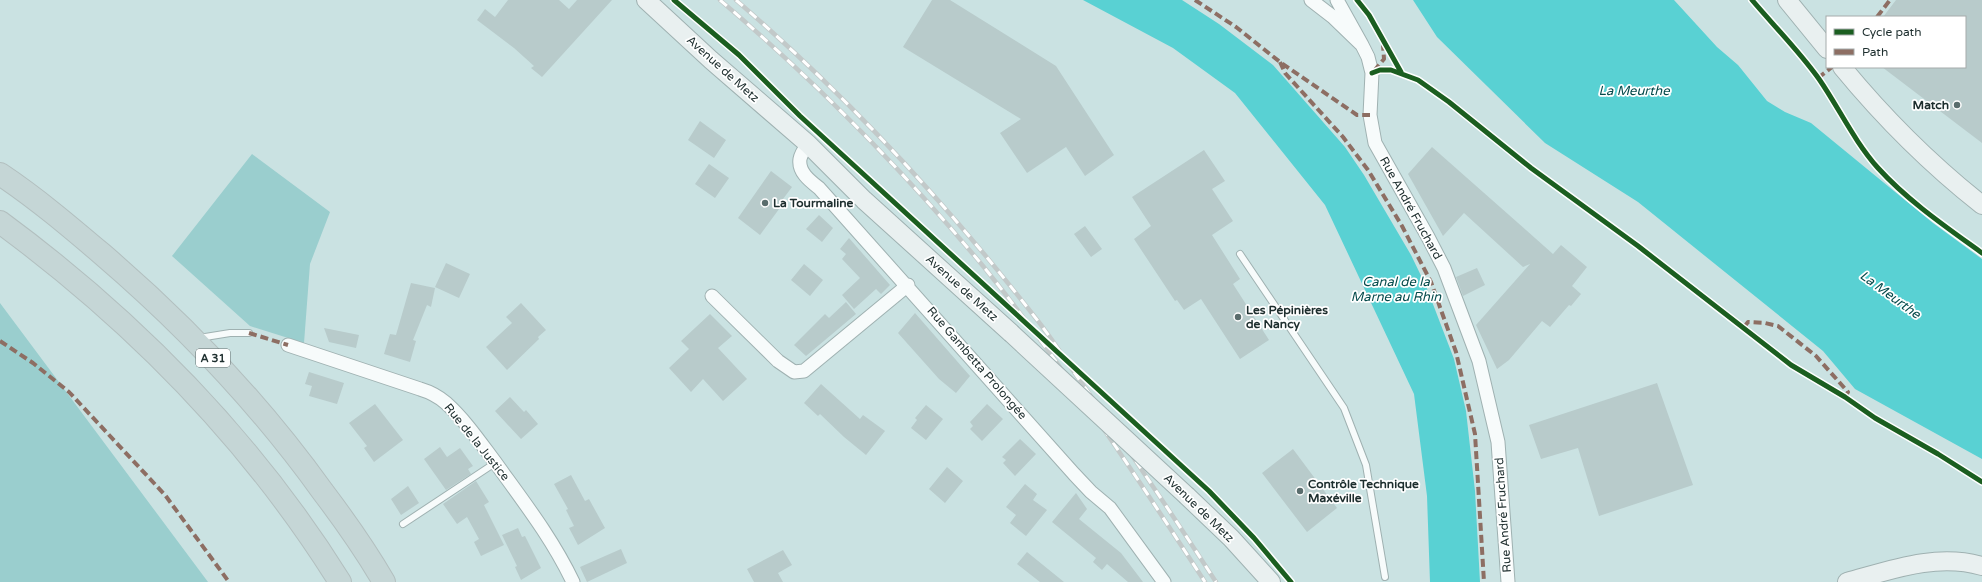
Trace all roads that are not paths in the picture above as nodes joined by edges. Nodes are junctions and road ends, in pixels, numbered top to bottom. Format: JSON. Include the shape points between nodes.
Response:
{"nodes":[{"id":1,"x":646,"y":0,"type":"edge"},
{"id":2,"x":1311,"y":0,"type":"edge"},
{"id":3,"x":1337,"y":0,"type":"edge"},
{"id":4,"x":1787,"y":0,"type":"edge"},
{"id":5,"x":1362,"y":45,"type":"junction"},
{"id":6,"x":1826,"y":48,"type":"edge"},
{"id":7,"x":1843,"y":68,"type":"edge"},
{"id":8,"x":808,"y":144,"type":"junction"},
{"id":9,"x":0,"y":174,"type":"edge"},
{"id":10,"x":1982,"y":205,"type":"edge"},
{"id":11,"x":0,"y":222,"type":"edge"},
{"id":12,"x":1240,"y":254,"type":"dead end"},
{"id":13,"x":908,"y":285,"type":"junction"},
{"id":14,"x":712,"y":296,"type":"dead end"},
{"id":15,"x":249,"y":333,"type":"dead end"},
{"id":16,"x":195,"y":338,"type":"junction"},
{"id":17,"x":288,"y":345,"type":"dead end"},
{"id":18,"x":495,"y":462,"type":"junction"},
{"id":19,"x":403,"y":524,"type":"dead end"},
{"id":20,"x":1982,"y":566,"type":"edge"},
{"id":21,"x":1385,"y":577,"type":"dead end"},
{"id":22,"x":340,"y":582,"type":"edge"},
{"id":23,"x":384,"y":582,"type":"edge"},
{"id":24,"x":573,"y":582,"type":"edge"},
{"id":25,"x":1164,"y":582,"type":"edge"},
{"id":26,"x":1272,"y":582,"type":"edge"},
{"id":27,"x":1508,"y":582,"type":"edge"},
{"id":28,"x":1847,"y":582,"type":"edge"}],
"edges":[{"from":1,"to":8,"type":"main road","name":"Avenue de Metz"},
{"from":2,"to":5,"type":"street","name":"Rue André Fruchard"},
{"from":3,"to":5,"type":"street","name":"Rue André Fruchard"},
{"from":4,"to":6,"type":"main road"},
{"from":5,"to":27,"type":"street","name":"Rue André Fruchard","via":[[1372,73],[1370,115],[1375,143],[1441,263],[1479,361],[1498,442]]},
{"from":7,"to":10,"type":"main road","via":[[1909,143]]},
{"from":8,"to":13,"type":"street","name":"Rue Gambetta Prolongée","via":[[800,159],[806,178],[819,188]]},
{"from":8,"to":26,"type":"main road","name":"Avenue de Metz","bridge":true,"via":[[864,200],[1187,496]]},
{"from":9,"to":16,"type":"highway","number":"A 31","via":[[76,231]]},
{"from":11,"to":22,"type":"highway","via":[[52,261],[139,337],[218,420],[289,507]]},
{"from":12,"to":21,"type":"lane","via":[[1344,408],[1366,465]]},
{"from":13,"to":14,"type":"street","via":[[804,371],[794,372],[778,361]]},
{"from":13,"to":25,"type":"street","name":"Rue Gambetta Prolongée","via":[[1074,474],[1110,508]]},
{"from":15,"to":16,"type":"lane"},
{"from":16,"to":23,"type":"highway","number":"A 31","via":[[272,423],[350,529]]},
{"from":17,"to":18,"type":"street","name":"Rue de la Justice","via":[[433,394],[458,415]]},
{"from":18,"to":19,"type":"lane"},
{"from":18,"to":24,"type":"street","name":"Rue de la Justice","via":[[553,543]]},
{"from":20,"to":28,"type":"main road","via":[[1934,561]]}]}
